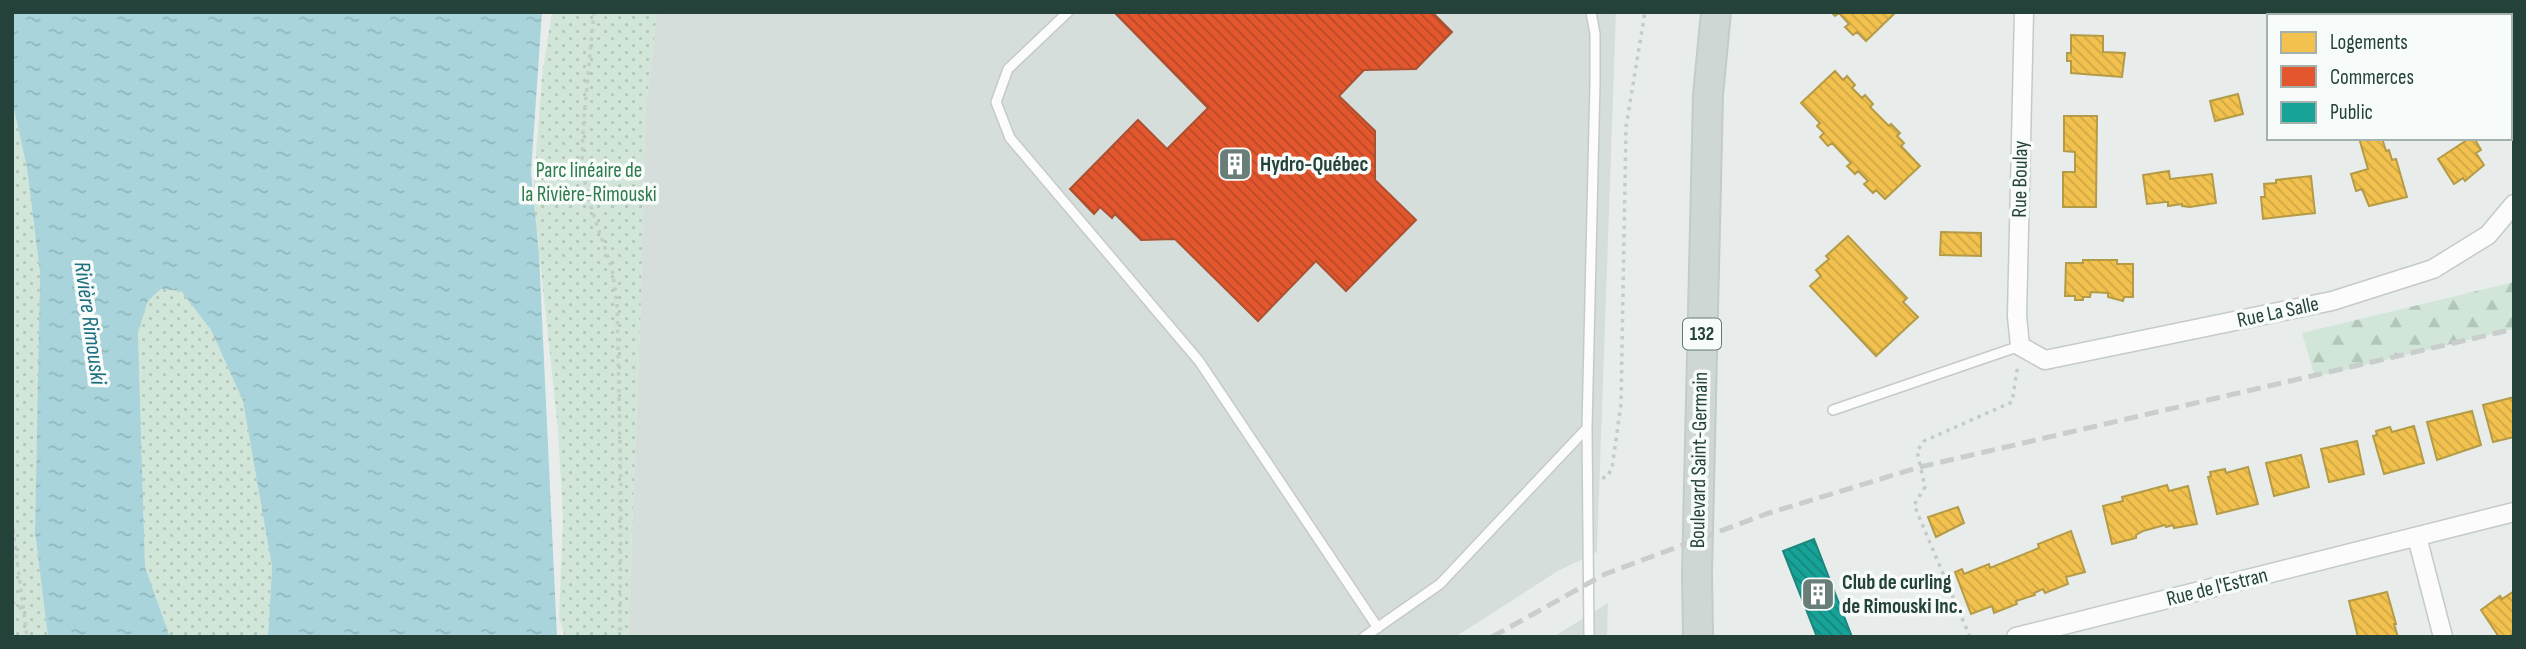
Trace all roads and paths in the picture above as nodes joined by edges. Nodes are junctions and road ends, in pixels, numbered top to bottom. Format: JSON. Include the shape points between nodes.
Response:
{"nodes":[{"id":1,"x":594,"y":12,"type":"edge"},
{"id":2,"x":1068,"y":12,"type":"edge"},
{"id":3,"x":1591,"y":12,"type":"edge"},
{"id":4,"x":1646,"y":12,"type":"edge"},
{"id":5,"x":1703,"y":12,"type":"edge"},
{"id":6,"x":1716,"y":12,"type":"edge"},
{"id":7,"x":2024,"y":12,"type":"edge"},
{"id":8,"x":1708,"y":95,"type":"junction"},
{"id":9,"x":2514,"y":204,"type":"edge"},
{"id":10,"x":2020,"y":346,"type":"junction"},
{"id":11,"x":1833,"y":410,"type":"dead end"},
{"id":12,"x":1587,"y":428,"type":"junction"},
{"id":13,"x":1588,"y":480,"type":"junction"},
{"id":14,"x":2514,"y":512,"type":"edge"},
{"id":15,"x":12,"y":521,"type":"edge"},
{"id":16,"x":2417,"y":537,"type":"junction"},
{"id":17,"x":1697,"y":573,"type":"junction"},
{"id":18,"x":12,"y":602,"type":"edge"},
{"id":19,"x":23,"y":610,"type":"junction"},
{"id":20,"x":1378,"y":628,"type":"junction"},
{"id":21,"x":27,"y":637,"type":"edge"},
{"id":22,"x":621,"y":637,"type":"edge"},
{"id":23,"x":1364,"y":637,"type":"edge"},
{"id":24,"x":1589,"y":637,"type":"edge"},
{"id":25,"x":1689,"y":637,"type":"edge"},
{"id":26,"x":1698,"y":637,"type":"edge"},
{"id":27,"x":1970,"y":637,"type":"edge"},
{"id":28,"x":2016,"y":637,"type":"edge"},
{"id":29,"x":2443,"y":637,"type":"edge"}],
"edges":[{"from":1,"to":22,"type":"path","via":[[582,168],[612,269],[617,302]]},
{"from":2,"to":20,"type":"lane","via":[[1008,69],[996,102],[1010,138],[1199,361]]},
{"from":3,"to":12,"type":"lane","via":[[1595,82]]},
{"from":4,"to":13,"type":"path","via":[[1626,127],[1621,404],[1612,468],[1607,477]]},
{"from":5,"to":8,"type":"main road","name":"Boulevard Saint-Germain","number":"132"},
{"from":6,"to":8,"type":"main road","name":"Boulevard Saint-Germain","number":"132"},
{"from":7,"to":10,"type":"street","name":"Rue Boulay"},
{"from":8,"to":17,"type":"main road","name":"Boulevard Saint-Germain","number":"132"},
{"from":9,"to":10,"type":"street","name":"Rue La Salle","via":[[2488,235],[2433,269],[2332,301],[2045,360]]},
{"from":10,"to":11,"type":"lane"},
{"from":10,"to":27,"type":"path","via":[[2012,402],[1924,441],[1917,451],[1925,487],[1914,505]]},
{"from":12,"to":13,"type":"lane"},
{"from":12,"to":20,"type":"lane","via":[[1440,584]]},
{"from":13,"to":24,"type":"lane"},
{"from":14,"to":16,"type":"street","name":"Rue de l'Estran"},
{"from":15,"to":19,"type":"path"},
{"from":16,"to":28,"type":"street","name":"Rue de l'Estran"},
{"from":16,"to":29,"type":"street"},
{"from":17,"to":25,"type":"main road","name":"Boulevard Saint-Germain","number":"132"},
{"from":17,"to":26,"type":"main road","name":"Boulevard Saint-Germain","number":"132"},
{"from":18,"to":19,"type":"path"},
{"from":19,"to":21,"type":"path"},
{"from":20,"to":23,"type":"lane"}]}
